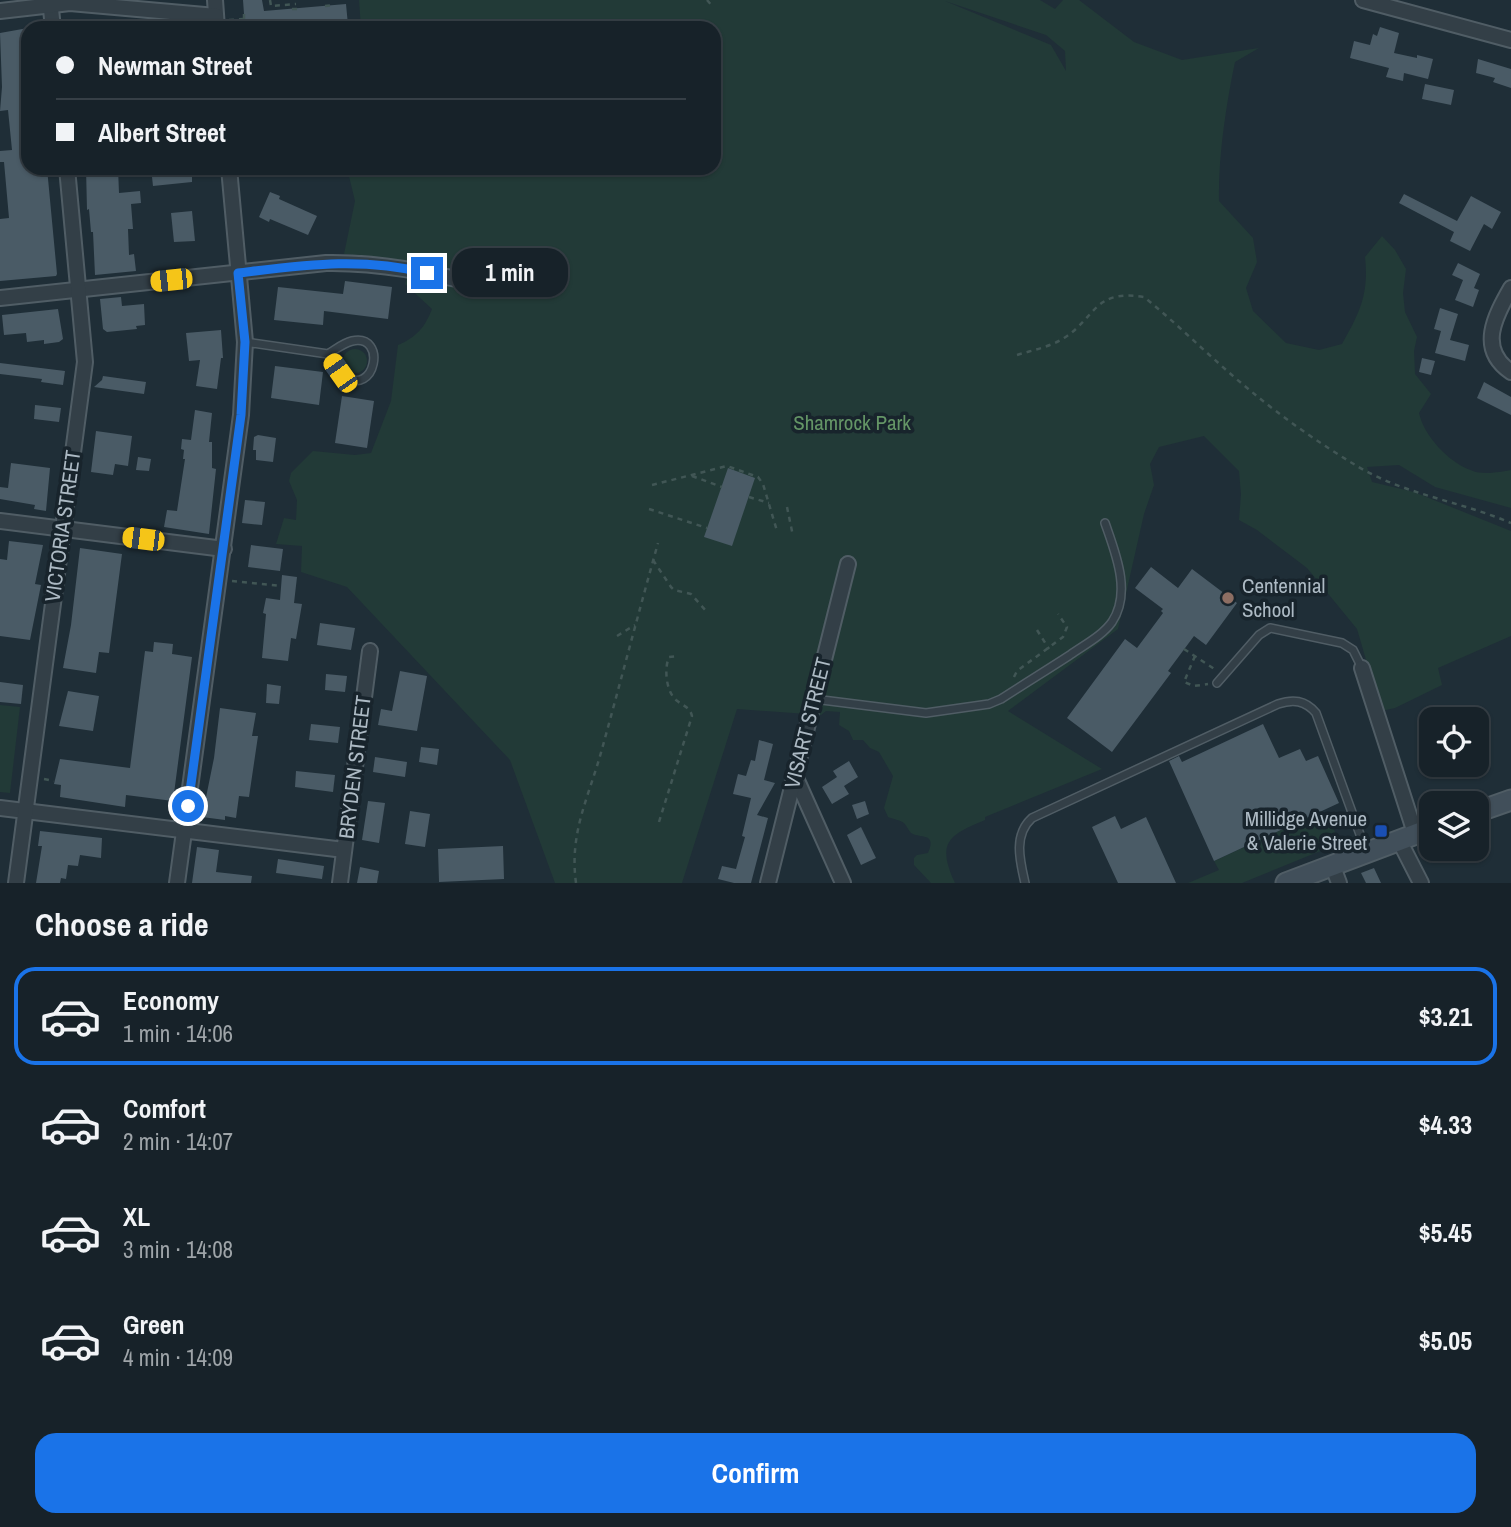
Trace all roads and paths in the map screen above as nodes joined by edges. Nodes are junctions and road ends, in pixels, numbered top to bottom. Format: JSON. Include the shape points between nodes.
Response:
{"nodes":[{"id":1,"x":215,"y":0,"type":"edge"},
{"id":2,"x":270,"y":0,"type":"edge"},
{"id":3,"x":707,"y":0,"type":"edge"},
{"id":4,"x":1363,"y":0,"type":"edge"},
{"id":5,"x":50,"y":3,"type":"edge"},
{"id":6,"x":296,"y":7,"type":"edge"},
{"id":7,"x":713,"y":7,"type":"dead end"},
{"id":8,"x":0,"y":11,"type":"edge"},
{"id":9,"x":52,"y":21,"type":"edge"},
{"id":10,"x":208,"y":21,"type":"edge"},
{"id":11,"x":216,"y":21,"type":"edge"},
{"id":12,"x":1511,"y":40,"type":"edge"},
{"id":13,"x":68,"y":175,"type":"edge"},
{"id":14,"x":230,"y":175,"type":"edge"},
{"id":15,"x":238,"y":273,"type":"junction"},
{"id":16,"x":488,"y":286,"type":"dead end"},
{"id":17,"x":1511,"y":288,"type":"edge"},
{"id":18,"x":79,"y":290,"type":"junction"},
{"id":19,"x":0,"y":298,"type":"edge"},
{"id":20,"x":245,"y":342,"type":"junction"},
{"id":21,"x":328,"y":354,"type":"junction"},
{"id":22,"x":1017,"y":355,"type":"dead end"},
{"id":23,"x":1511,"y":373,"type":"edge"},
{"id":24,"x":690,"y":475,"type":"junction"},
{"id":25,"x":652,"y":485,"type":"dead end"},
{"id":26,"x":722,"y":487,"type":"dead end"},
{"id":27,"x":749,"y":497,"type":"dead end"},
{"id":28,"x":769,"y":503,"type":"junction"},
{"id":29,"x":787,"y":507,"type":"dead end"},
{"id":30,"x":649,"y":509,"type":"dead end"},
{"id":31,"x":0,"y":521,"type":"edge"},
{"id":32,"x":1105,"y":523,"type":"dead end"},
{"id":33,"x":1511,"y":523,"type":"edge"},
{"id":34,"x":707,"y":528,"type":"dead end"},
{"id":35,"x":62,"y":529,"type":"junction"},
{"id":36,"x":777,"y":531,"type":"dead end"},
{"id":37,"x":793,"y":536,"type":"dead end"},
{"id":38,"x":658,"y":543,"type":"dead end"},
{"id":39,"x":224,"y":549,"type":"junction"},
{"id":40,"x":653,"y":560,"type":"junction"},
{"id":41,"x":848,"y":564,"type":"dead end"},
{"id":42,"x":220,"y":579,"type":"junction"},
{"id":43,"x":281,"y":586,"type":"dead end"},
{"id":44,"x":707,"y":612,"type":"dead end"},
{"id":45,"x":1058,"y":614,"type":"dead end"},
{"id":46,"x":636,"y":625,"type":"junction"},
{"id":47,"x":1037,"y":630,"type":"dead end"},
{"id":48,"x":617,"y":636,"type":"dead end"},
{"id":49,"x":1049,"y":649,"type":"junction"},
{"id":50,"x":1184,"y":649,"type":"dead end"},
{"id":51,"x":370,"y":651,"type":"dead end"},
{"id":52,"x":678,"y":656,"type":"dead end"},
{"id":53,"x":1195,"y":656,"type":"junction"},
{"id":54,"x":1205,"y":662,"type":"dead end"},
{"id":55,"x":1362,"y":668,"type":"joint"},
{"id":56,"x":1217,"y":683,"type":"joint"},
{"id":57,"x":1016,"y":690,"type":"junction"},
{"id":58,"x":814,"y":699,"type":"junction"},
{"id":59,"x":795,"y":776,"type":"junction"},
{"id":60,"x":1511,"y":800,"type":"edge"},
{"id":61,"x":0,"y":808,"type":"edge"},
{"id":62,"x":1489,"y":808,"type":"edge"},
{"id":63,"x":25,"y":811,"type":"junction"},
{"id":64,"x":1352,"y":811,"type":"junction"},
{"id":65,"x":659,"y":822,"type":"dead end"},
{"id":66,"x":1292,"y":825,"type":"dead end"},
{"id":67,"x":185,"y":831,"type":"junction"},
{"id":68,"x":1415,"y":834,"type":"edge"},
{"id":69,"x":344,"y":850,"type":"junction"},
{"id":70,"x":1366,"y":852,"type":"junction"},
{"id":71,"x":1335,"y":874,"type":"edge"},
{"id":72,"x":16,"y":883,"type":"edge"},
{"id":73,"x":177,"y":883,"type":"edge"},
{"id":74,"x":340,"y":883,"type":"edge"},
{"id":75,"x":576,"y":883,"type":"edge"},
{"id":76,"x":768,"y":883,"type":"edge"},
{"id":77,"x":843,"y":883,"type":"edge"},
{"id":78,"x":1025,"y":883,"type":"edge"},
{"id":79,"x":1286,"y":883,"type":"edge"},
{"id":80,"x":1421,"y":883,"type":"edge"}],
"edges":[{"from":1,"to":11,"type":"street"},
{"from":2,"to":6,"type":"path","via":[[271,6]]},
{"from":3,"to":7,"type":"path"},
{"from":4,"to":12,"type":"street"},
{"from":5,"to":8,"type":"street"},
{"from":5,"to":9,"type":"street"},
{"from":5,"to":10,"type":"street"},
{"from":13,"to":18,"type":"street","name":"VICTORIA STREET"},
{"from":14,"to":15,"type":"street"},
{"from":15,"to":16,"type":"street","via":[[352,262],[407,268]]},
{"from":15,"to":18,"type":"street"},
{"from":15,"to":20,"type":"street"},
{"from":17,"to":23,"type":"street","via":[[1497,313],[1492,335],[1497,359]]},
{"from":18,"to":19,"type":"street"},
{"from":18,"to":35,"type":"street","name":"VICTORIA STREET","via":[[85,362]]},
{"from":20,"to":21,"type":"lane"},
{"from":20,"to":39,"type":"street"},
{"from":21,"to":21,"type":"lane","via":[[340,373],[351,379],[369,375],[375,363],[373,351],[363,342],[345,344]]},
{"from":22,"to":33,"type":"path","via":[[1067,337],[1107,298],[1144,297],[1253,393],[1357,466],[1407,489]]},
{"from":24,"to":25,"type":"path"},
{"from":24,"to":26,"type":"path"},
{"from":24,"to":28,"type":"path","via":[[727,466],[760,479]]},
{"from":27,"to":28,"type":"path"},
{"from":28,"to":36,"type":"path"},
{"from":29,"to":37,"type":"path"},
{"from":30,"to":34,"type":"path"},
{"from":31,"to":35,"type":"street"},
{"from":32,"to":57,"type":"lane","via":[[1119,561],[1120,595],[1113,620],[1093,639]]},
{"from":35,"to":39,"type":"street"},
{"from":35,"to":63,"type":"street","name":"VICTORIA STREET"},
{"from":38,"to":40,"type":"path"},
{"from":39,"to":42,"type":"street"},
{"from":40,"to":44,"type":"path","via":[[674,590],[691,594]]},
{"from":40,"to":46,"type":"path"},
{"from":41,"to":58,"type":"street","name":"VISART STREET"},
{"from":42,"to":43,"type":"path"},
{"from":42,"to":67,"type":"street"},
{"from":45,"to":49,"type":"path","via":[[1067,627]]},
{"from":46,"to":48,"type":"path"},
{"from":46,"to":75,"type":"path","via":[[578,821]]},
{"from":47,"to":49,"type":"path"},
{"from":49,"to":57,"type":"path","via":[[1017,671],[1012,681]]},
{"from":50,"to":53,"type":"path"},
{"from":51,"to":69,"type":"street","name":"BRYDEN STREET"},
{"from":52,"to":65,"type":"path","via":[[667,662],[668,681],[674,698],[692,716]]},
{"from":53,"to":54,"type":"path"},
{"from":53,"to":56,"type":"path","via":[[1184,681],[1194,686]]},
{"from":55,"to":56,"type":"lane","via":[[1353,650],[1342,643],[1270,628]]},
{"from":55,"to":68,"type":"street"},
{"from":57,"to":58,"type":"lane","via":[[993,703],[930,713]]},
{"from":58,"to":59,"type":"street","name":"VISART STREET"},
{"from":59,"to":76,"type":"street","name":"VISART STREET"},
{"from":59,"to":77,"type":"street"},
{"from":60,"to":62,"type":"street"},
{"from":61,"to":63,"type":"street"},
{"from":63,"to":67,"type":"street"},
{"from":63,"to":72,"type":"street","name":"VICTORIA STREET"},
{"from":64,"to":66,"type":"path","via":[[1326,822],[1313,816]]},
{"from":64,"to":70,"type":"lane"},
{"from":64,"to":78,"type":"lane","via":[[1316,713],[1299,701],[1286,702],[1032,818],[1020,841]]},
{"from":67,"to":69,"type":"street"},
{"from":67,"to":73,"type":"street"},
{"from":68,"to":70,"type":"street"},
{"from":68,"to":80,"type":"street"},
{"from":69,"to":74,"type":"street","name":"BRYDEN STREET"},
{"from":70,"to":71,"type":"street"},
{"from":71,"to":79,"type":"street"}]}
